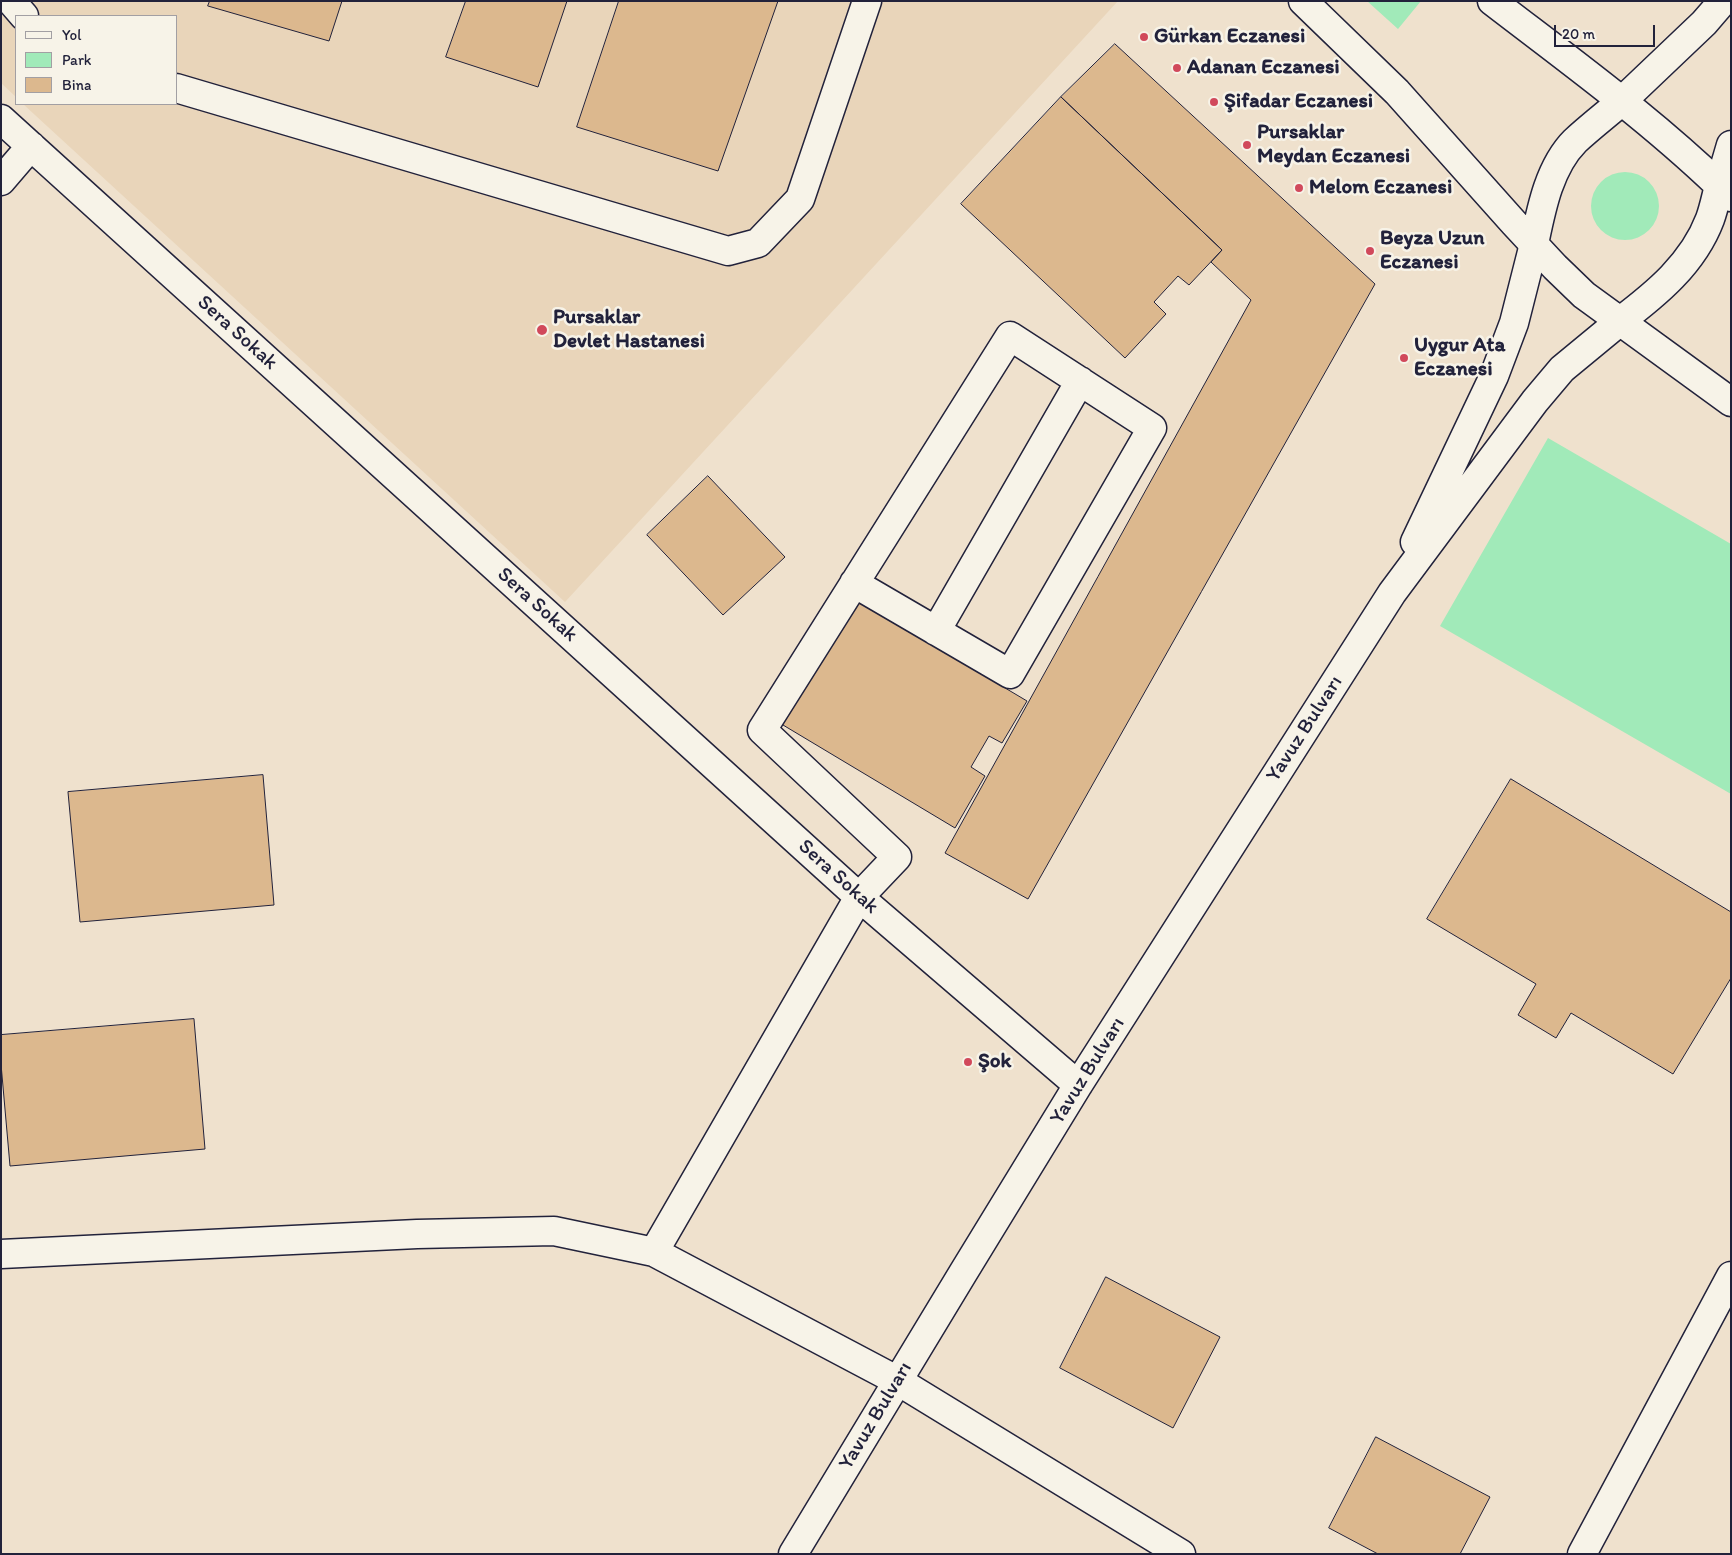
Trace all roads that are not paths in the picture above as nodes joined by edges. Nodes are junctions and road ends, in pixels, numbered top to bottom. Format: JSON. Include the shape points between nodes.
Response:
{"nodes":[{"id":1,"x":11,"y":1,"type":"edge"},
{"id":2,"x":867,"y":1,"type":"edge"},
{"id":3,"x":1303,"y":1,"type":"edge"},
{"id":4,"x":1492,"y":1,"type":"edge"},
{"id":5,"x":1723,"y":1,"type":"edge"},
{"id":6,"x":23,"y":15,"type":"edge"},
{"id":7,"x":178,"y":89,"type":"edge"},
{"id":8,"x":1622,"y":101,"type":"junction"},
{"id":9,"x":1,"y":119,"type":"edge"},
{"id":10,"x":1731,"y":145,"type":"edge"},
{"id":11,"x":31,"y":146,"type":"junction"},
{"id":12,"x":1,"y":181,"type":"edge"},
{"id":13,"x":1725,"y":192,"type":"edge"},
{"id":14,"x":1534,"y":244,"type":"junction"},
{"id":15,"x":1619,"y":322,"type":"junction"},
{"id":16,"x":1080,"y":381,"type":"junction"},
{"id":17,"x":1731,"y":402,"type":"edge"},
{"id":18,"x":854,"y":583,"type":"junction"},
{"id":19,"x":1392,"y":593,"type":"junction"},
{"id":20,"x":936,"y":631,"type":"junction"},
{"id":21,"x":859,"y":897,"type":"junction"},
{"id":22,"x":1078,"y":1085,"type":"junction"},
{"id":23,"x":654,"y":1252,"type":"junction"},
{"id":24,"x":1,"y":1254,"type":"edge"},
{"id":25,"x":1731,"y":1276,"type":"edge"},
{"id":26,"x":898,"y":1381,"type":"junction"},
{"id":27,"x":793,"y":1554,"type":"edge"},
{"id":28,"x":1182,"y":1554,"type":"edge"},
{"id":29,"x":1582,"y":1554,"type":"edge"}],
"edges":[{"from":1,"to":6,"type":"street"},
{"from":2,"to":7,"type":"street","via":[[800,199],[758,243],[728,251]]},
{"from":3,"to":14,"type":"street","via":[[1397,92]]},
{"from":4,"to":8,"type":"street"},
{"from":5,"to":8,"type":"street"},
{"from":8,"to":13,"type":"street","via":[[1681,149]]},
{"from":8,"to":14,"type":"street","name":"Yavuz Bulvarı","via":[[1574,142],[1561,160],[1540,215]]},
{"from":9,"to":11,"type":"street","name":"Sera Sokak"},
{"from":10,"to":13,"type":"street"},
{"from":11,"to":12,"type":"street"},
{"from":11,"to":21,"type":"street","name":"Sera Sokak"},
{"from":13,"to":15,"type":"street","name":"Yavuz Bulvarı","via":[[1681,269]]},
{"from":14,"to":15,"type":"street","via":[[1584,295]]},
{"from":14,"to":19,"type":"street","name":"Yavuz Bulvarı","via":[[1514,323],[1494,376]]},
{"from":15,"to":17,"type":"street"},
{"from":15,"to":19,"type":"street","name":"Yavuz Bulvarı","via":[[1562,370],[1535,401]]},
{"from":16,"to":18,"type":"street","via":[[1010,336]]},
{"from":16,"to":20,"type":"street"},
{"from":16,"to":20,"type":"street","via":[[1152,428],[1010,674]]},
{"from":18,"to":20,"type":"street"},
{"from":18,"to":21,"type":"street","via":[[762,730],[897,857]]},
{"from":19,"to":22,"type":"street","name":"Yavuz Bulvarı"},
{"from":21,"to":22,"type":"street","name":"Sera Sokak"},
{"from":21,"to":23,"type":"street"},
{"from":22,"to":26,"type":"street","name":"Yavuz Bulvarı"},
{"from":23,"to":24,"type":"street","via":[[554,1231],[417,1234]]},
{"from":23,"to":26,"type":"street"},
{"from":25,"to":29,"type":"street"},
{"from":26,"to":27,"type":"street","name":"Yavuz Bulvarı"},
{"from":26,"to":28,"type":"street"}]}
